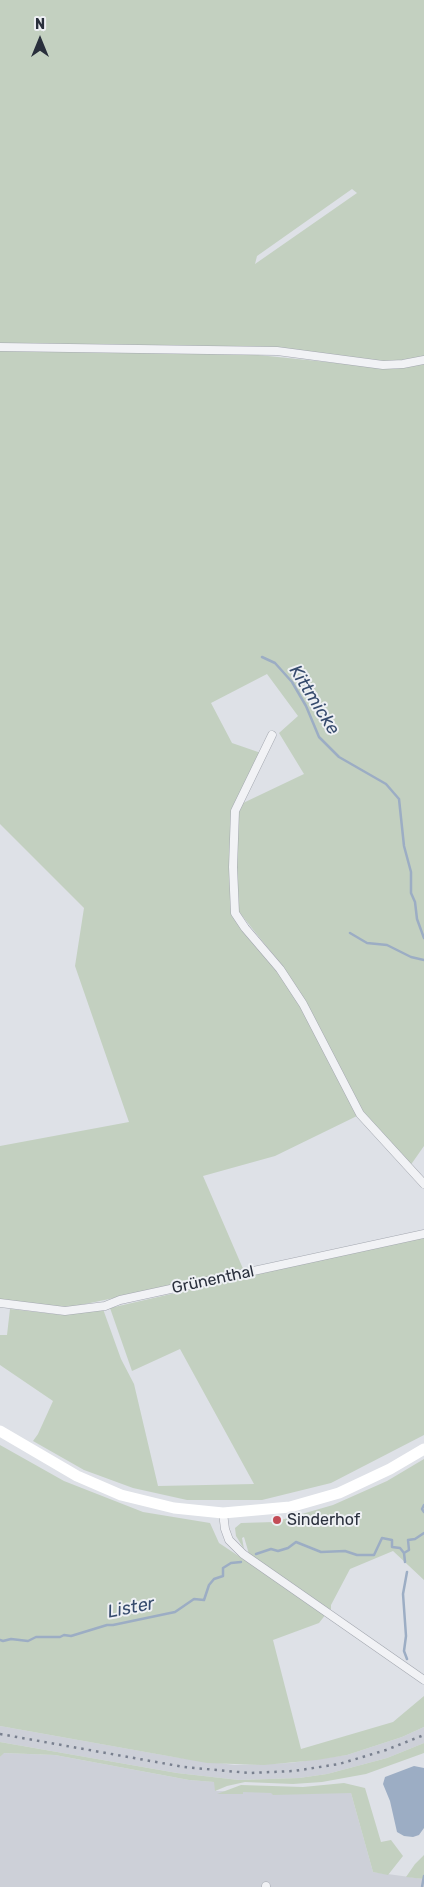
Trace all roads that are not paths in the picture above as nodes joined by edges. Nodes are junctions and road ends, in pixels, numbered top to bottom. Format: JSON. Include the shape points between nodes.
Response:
{"nodes":[{"id":1,"x":0,"y":347,"type":"edge"},
{"id":2,"x":424,"y":360,"type":"edge"},
{"id":3,"x":272,"y":735,"type":"dead end"},
{"id":4,"x":424,"y":1184,"type":"edge"},
{"id":5,"x":424,"y":1234,"type":"edge"},
{"id":6,"x":0,"y":1303,"type":"edge"},
{"id":7,"x":0,"y":1431,"type":"edge"},
{"id":8,"x":424,"y":1449,"type":"edge"},
{"id":9,"x":223,"y":1513,"type":"junction"},
{"id":10,"x":424,"y":1680,"type":"edge"}],
"edges":[{"from":1,"to":2,"type":"street","via":[[277,351],[383,365]]},
{"from":3,"to":4,"type":"street","via":[[235,811],[233,867],[236,913],[303,1004],[360,1114]]},
{"from":5,"to":6,"type":"street","name":"Grünenthal","via":[[120,1300],[105,1306],[65,1311]]},
{"from":7,"to":9,"type":"main road","via":[[77,1476],[121,1495],[174,1508]]},
{"from":8,"to":9,"type":"main road","via":[[339,1493],[290,1507]]},
{"from":9,"to":10,"type":"street","via":[[229,1540],[243,1554]]}]}
